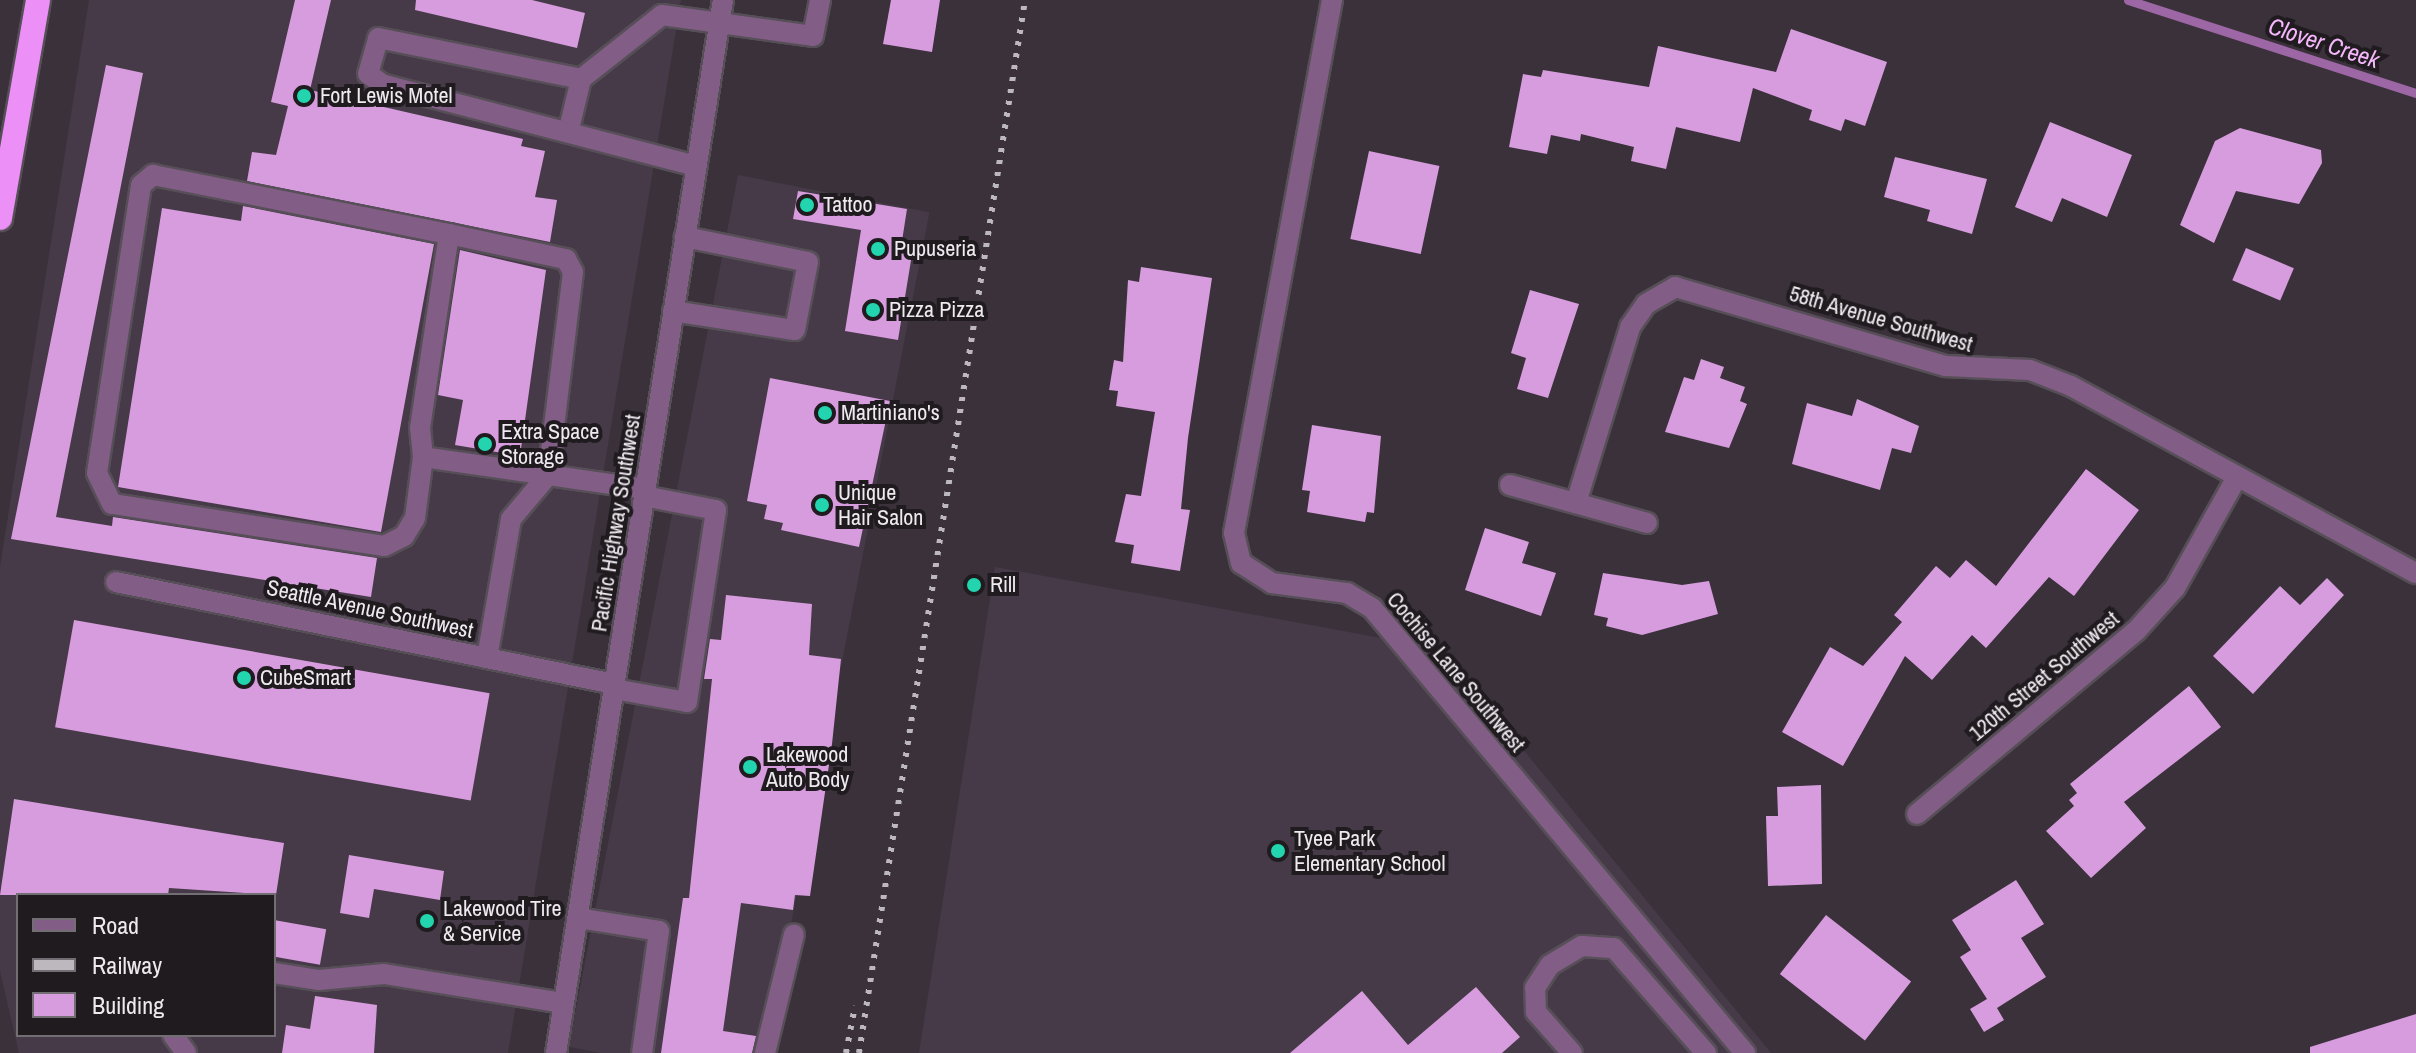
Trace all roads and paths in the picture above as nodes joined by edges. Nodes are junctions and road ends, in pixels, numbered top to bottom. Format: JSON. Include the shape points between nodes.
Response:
{"nodes":[{"id":1,"x":38,"y":0,"type":"edge"},
{"id":2,"x":723,"y":0,"type":"edge"},
{"id":3,"x":820,"y":0,"type":"edge"},
{"id":4,"x":1331,"y":3,"type":"edge"},
{"id":5,"x":719,"y":21,"type":"junction"},
{"id":6,"x":581,"y":79,"type":"junction"},
{"id":7,"x":569,"y":129,"type":"junction"},
{"id":8,"x":696,"y":166,"type":"junction"},
{"id":9,"x":0,"y":218,"type":"edge"},
{"id":10,"x":449,"y":234,"type":"junction"},
{"id":11,"x":685,"y":237,"type":"junction"},
{"id":12,"x":673,"y":311,"type":"junction"},
{"id":13,"x":423,"y":457,"type":"junction"},
{"id":14,"x":548,"y":475,"type":"junction"},
{"id":15,"x":2236,"y":479,"type":"junction"},
{"id":16,"x":1510,"y":485,"type":"dead end"},
{"id":17,"x":645,"y":493,"type":"junction"},
{"id":18,"x":1576,"y":503,"type":"junction"},
{"id":19,"x":1647,"y":523,"type":"dead end"},
{"id":20,"x":2416,"y":573,"type":"edge"},
{"id":21,"x":116,"y":582,"type":"dead end"},
{"id":22,"x":487,"y":658,"type":"junction"},
{"id":23,"x":614,"y":686,"type":"junction"},
{"id":24,"x":1917,"y":814,"type":"dead end"},
{"id":25,"x":578,"y":918,"type":"junction"},
{"id":26,"x":794,"y":934,"type":"dead end"},
{"id":27,"x":276,"y":973,"type":"edge"},
{"id":28,"x":564,"y":1003,"type":"junction"},
{"id":29,"x":556,"y":1053,"type":"edge"},
{"id":30,"x":642,"y":1053,"type":"edge"},
{"id":31,"x":765,"y":1053,"type":"edge"},
{"id":32,"x":1572,"y":1053,"type":"edge"},
{"id":33,"x":1706,"y":1053,"type":"edge"},
{"id":34,"x":1745,"y":1053,"type":"edge"}],
"edges":[{"from":1,"to":9,"type":"highway"},
{"from":2,"to":5,"type":"street","name":"Pacific Highway Southwest"},
{"from":3,"to":5,"type":"street","via":[[813,36]]},
{"from":4,"to":34,"type":"street","name":"Cochise Lane Southwest","via":[[1234,533],[1241,563],[1272,583],[1347,593],[1372,608]]},
{"from":5,"to":6,"type":"street","via":[[662,15]]},
{"from":5,"to":8,"type":"street","name":"Pacific Highway Southwest"},
{"from":6,"to":7,"type":"street"},
{"from":6,"to":7,"type":"street","via":[[386,34],[378,38],[368,74]]},
{"from":7,"to":8,"type":"street"},
{"from":8,"to":11,"type":"street","name":"Pacific Highway Southwest"},
{"from":10,"to":13,"type":"street","via":[[420,428]]},
{"from":10,"to":13,"type":"street","via":[[153,175],[141,185],[97,473],[112,504],[384,546],[404,536],[415,518]]},
{"from":10,"to":14,"type":"street","via":[[566,259],[573,272]]},
{"from":11,"to":12,"type":"street","name":"Pacific Highway Southwest"},
{"from":11,"to":12,"type":"street","via":[[808,262],[795,330]]},
{"from":12,"to":17,"type":"street","name":"Pacific Highway Southwest"},
{"from":13,"to":14,"type":"street"},
{"from":14,"to":17,"type":"street"},
{"from":14,"to":22,"type":"street","via":[[511,519]]},
{"from":15,"to":18,"type":"street","name":"58th Avenue Southwest","via":[[2030,370],[1946,366],[1675,287],[1646,304],[1630,327]]},
{"from":15,"to":20,"type":"street","name":"58th Avenue Southwest"},
{"from":15,"to":24,"type":"street","name":"120th Street Southwest","via":[[2192,562],[2136,631]]},
{"from":16,"to":18,"type":"street"},
{"from":17,"to":23,"type":"street","name":"Pacific Highway Southwest"},
{"from":17,"to":23,"type":"street","name":"Seattle Avenue Southwest","via":[[716,510],[687,702]]},
{"from":18,"to":19,"type":"street"},
{"from":21,"to":22,"type":"street","name":"Seattle Avenue Southwest"},
{"from":22,"to":23,"type":"street","name":"Seattle Avenue Southwest"},
{"from":23,"to":25,"type":"street","name":"Pacific Highway Southwest"},
{"from":25,"to":28,"type":"street","name":"Pacific Highway Southwest"},
{"from":25,"to":30,"type":"street","via":[[659,931]]},
{"from":26,"to":31,"type":"street"},
{"from":27,"to":28,"type":"street","via":[[319,980],[384,974]]},
{"from":28,"to":29,"type":"street","name":"Pacific Highway Southwest"},
{"from":32,"to":33,"type":"street","via":[[1536,1012],[1535,988],[1550,965],[1582,946],[1614,948]]}]}
